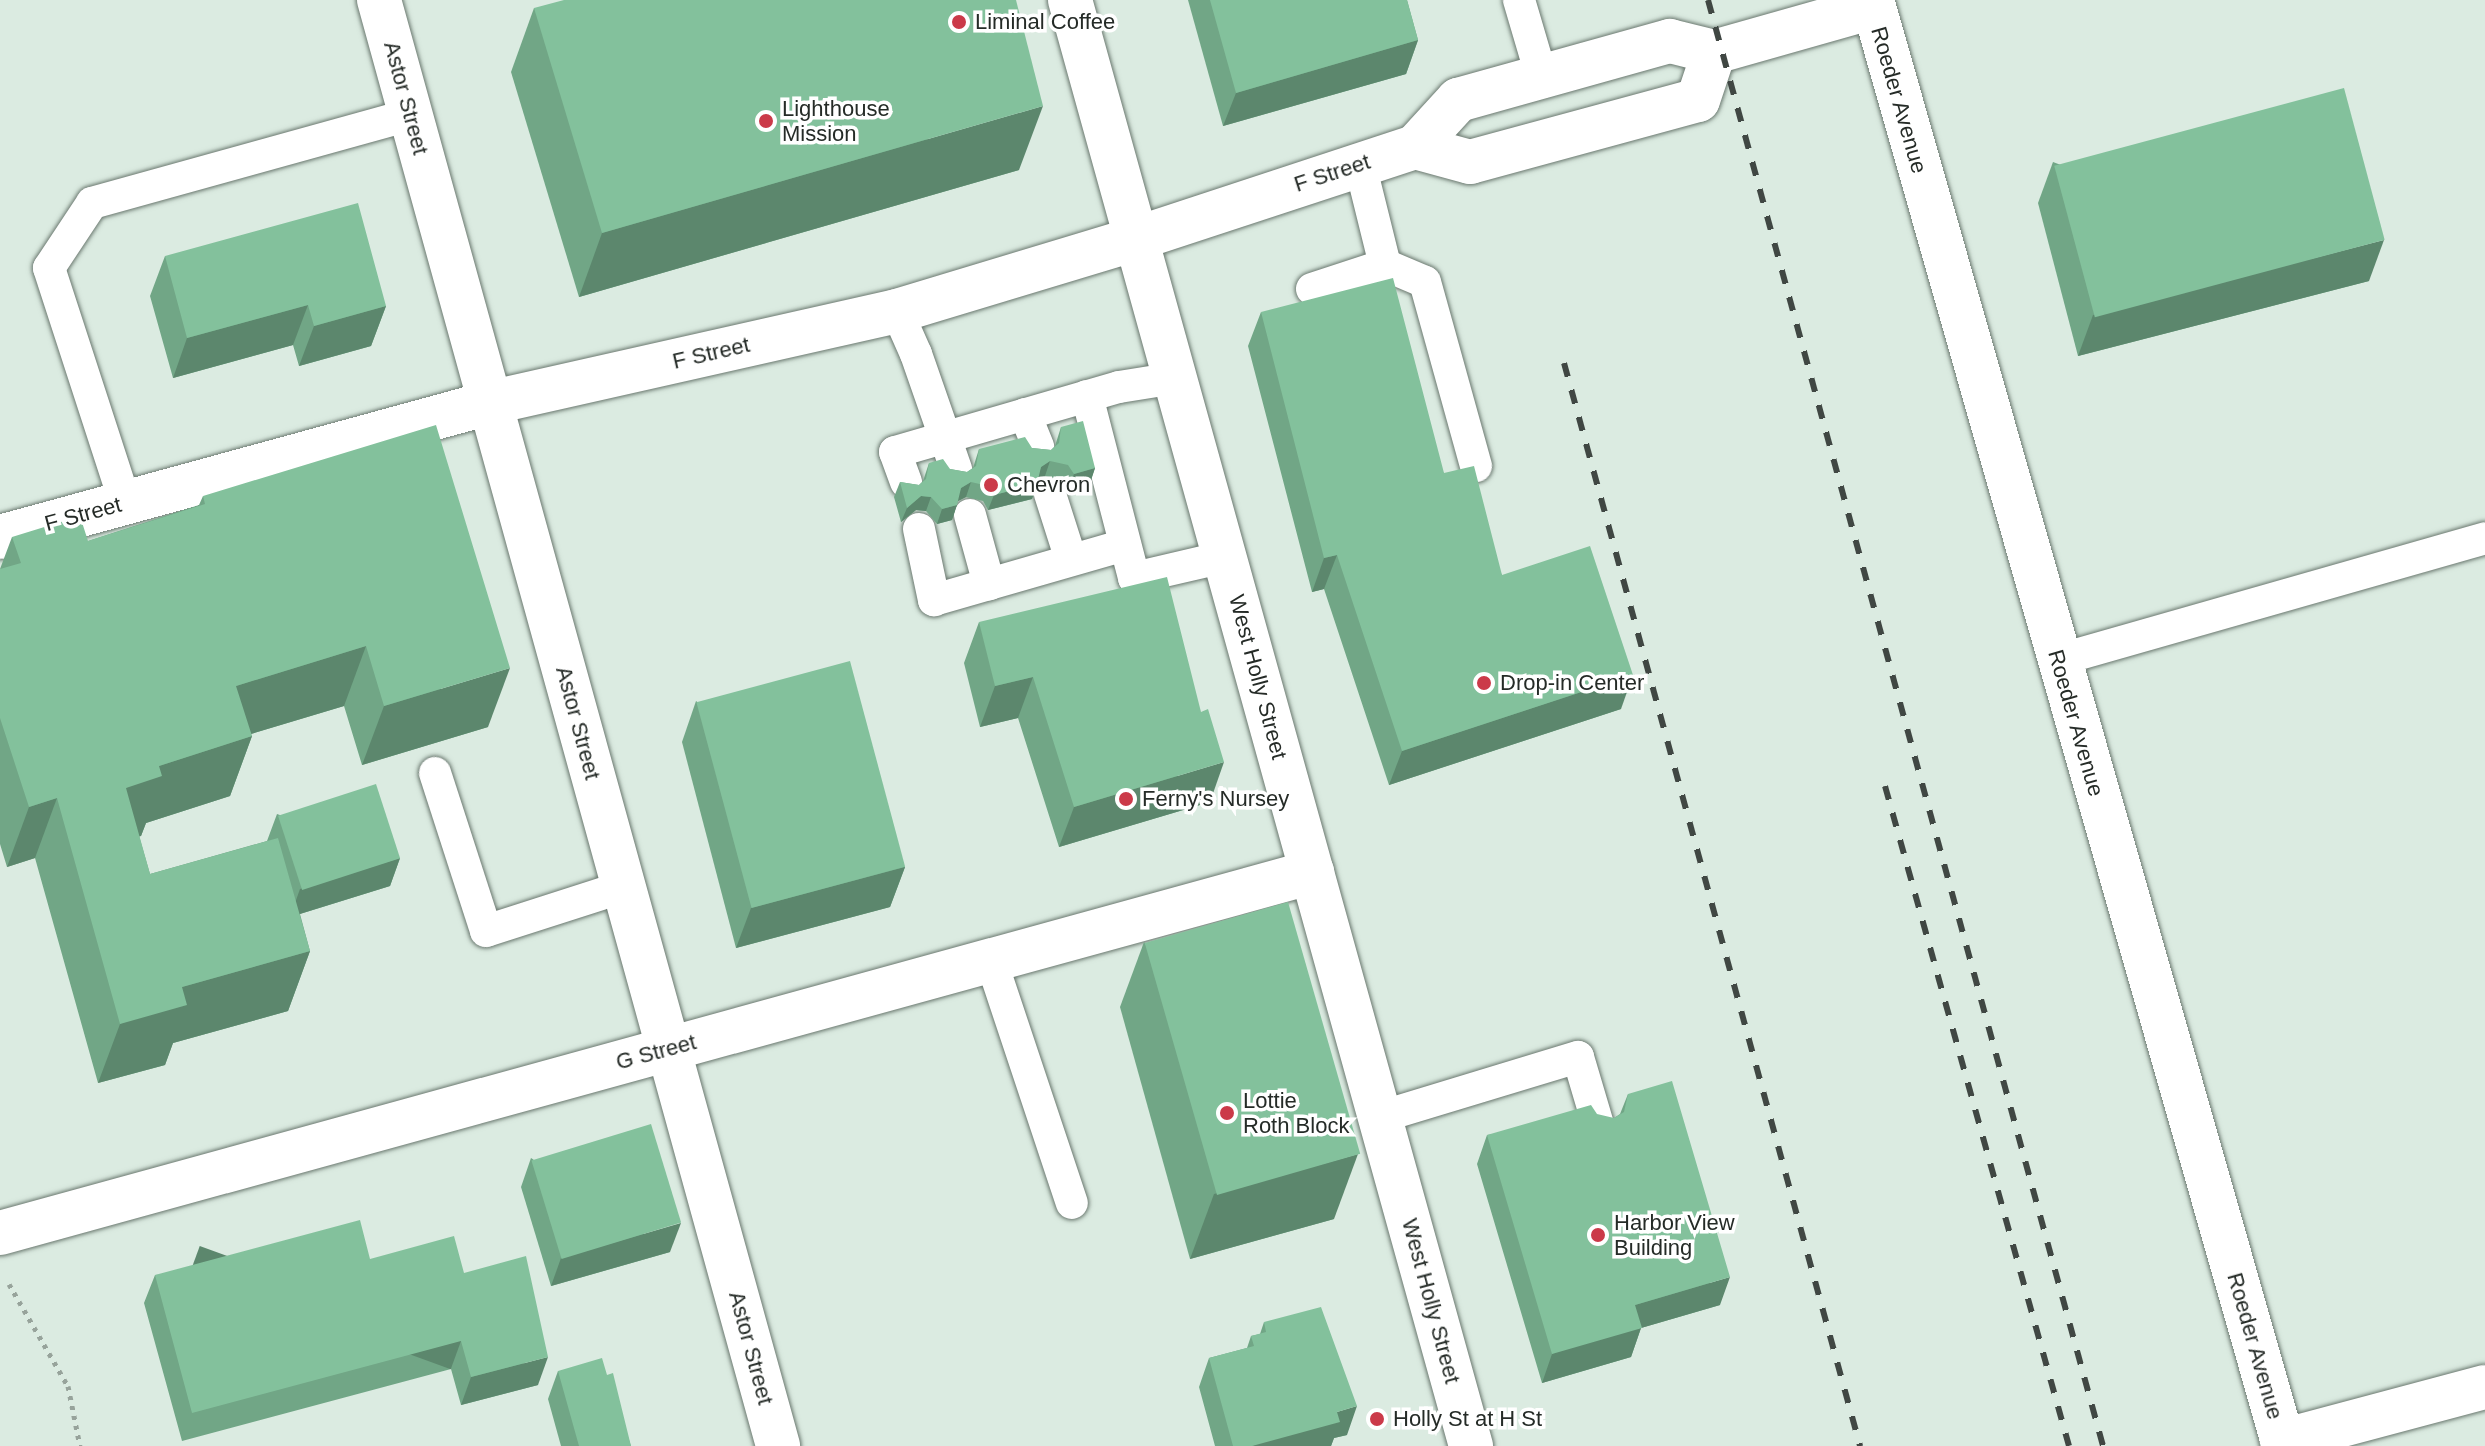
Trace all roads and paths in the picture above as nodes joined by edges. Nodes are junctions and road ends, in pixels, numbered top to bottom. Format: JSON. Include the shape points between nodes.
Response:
{"nodes":[{"id":1,"x":379,"y":0,"type":"edge"},
{"id":2,"x":1070,"y":0,"type":"edge"},
{"id":3,"x":1519,"y":0,"type":"edge"},
{"id":4,"x":1880,"y":2,"type":"edge"},
{"id":5,"x":1714,"y":52,"type":"junction"},
{"id":6,"x":1542,"y":78,"type":"junction"},
{"id":7,"x":410,"y":115,"type":"junction"},
{"id":8,"x":1415,"y":147,"type":"junction"},
{"id":9,"x":1360,"y":164,"type":"junction"},
{"id":10,"x":1135,"y":239,"type":"junction"},
{"id":11,"x":1385,"y":265,"type":"junction"},
{"id":12,"x":1312,"y":289,"type":"dead end"},
{"id":13,"x":897,"y":311,"type":"junction"},
{"id":14,"x":1175,"y":378,"type":"junction"},
{"id":15,"x":1087,"y":396,"type":"junction"},
{"id":16,"x":489,"y":403,"type":"junction"},
{"id":17,"x":1025,"y":414,"type":"junction"},
{"id":18,"x":945,"y":437,"type":"junction"},
{"id":19,"x":1038,"y":447,"type":"edge"},
{"id":20,"x":1476,"y":466,"type":"edge"},
{"id":21,"x":956,"y":469,"type":"edge"},
{"id":22,"x":906,"y":482,"type":"edge"},
{"id":23,"x":1050,"y":494,"type":"dead end"},
{"id":24,"x":125,"y":502,"type":"junction"},
{"id":25,"x":970,"y":515,"type":"dead end"},
{"id":26,"x":919,"y":529,"type":"dead end"},
{"id":27,"x":0,"y":537,"type":"edge"},
{"id":28,"x":2485,"y":538,"type":"edge"},
{"id":29,"x":1124,"y":545,"type":"junction"},
{"id":30,"x":1224,"y":557,"type":"junction"},
{"id":31,"x":1071,"y":560,"type":"junction"},
{"id":32,"x":989,"y":584,"type":"junction"},
{"id":33,"x":2058,"y":660,"type":"junction"},
{"id":34,"x":435,"y":773,"type":"dead end"},
{"id":35,"x":1312,"y":872,"type":"junction"},
{"id":36,"x":623,"y":887,"type":"junction"},
{"id":37,"x":991,"y":960,"type":"junction"},
{"id":38,"x":668,"y":1049,"type":"junction"},
{"id":39,"x":1380,"y":1117,"type":"junction"},
{"id":40,"x":1599,"y":1128,"type":"edge"},
{"id":41,"x":1072,"y":1203,"type":"dead end"},
{"id":42,"x":0,"y":1233,"type":"edge"},
{"id":43,"x":8,"y":1282,"type":"dead end"},
{"id":44,"x":2485,"y":1387,"type":"edge"},
{"id":45,"x":2283,"y":1443,"type":"edge"},
{"id":46,"x":80,"y":1446,"type":"edge"},
{"id":47,"x":778,"y":1446,"type":"edge"},
{"id":48,"x":1471,"y":1446,"type":"edge"}],
"edges":[{"from":1,"to":7,"type":"street","name":"Astor Street"},
{"from":2,"to":10,"type":"street","name":"West Holly Street"},
{"from":3,"to":6,"type":"lane"},
{"from":4,"to":5,"type":"street"},
{"from":4,"to":33,"type":"street","name":"Roeder Avenue"},
{"from":5,"to":6,"type":"street","via":[[1670,41]]},
{"from":5,"to":8,"type":"street","via":[[1698,100],[1470,162]]},
{"from":6,"to":8,"type":"street","via":[[1458,100]]},
{"from":7,"to":16,"type":"street","name":"Astor Street"},
{"from":7,"to":24,"type":"lane","via":[[92,203],[49,268]]},
{"from":8,"to":9,"type":"street","name":"F Street"},
{"from":9,"to":10,"type":"street","name":"F Street"},
{"from":9,"to":11,"type":"lane"},
{"from":10,"to":13,"type":"street","name":"F Street"},
{"from":10,"to":14,"type":"street","name":"West Holly Street"},
{"from":11,"to":12,"type":"lane"},
{"from":11,"to":20,"type":"lane","via":[[1425,282]]},
{"from":13,"to":16,"type":"street","name":"F Street"},
{"from":13,"to":18,"type":"lane"},
{"from":14,"to":15,"type":"lane"},
{"from":14,"to":30,"type":"street","name":"West Holly Street"},
{"from":15,"to":17,"type":"lane"},
{"from":15,"to":29,"type":"lane"},
{"from":16,"to":24,"type":"street","name":"F Street"},
{"from":16,"to":36,"type":"street","name":"Astor Street"},
{"from":17,"to":18,"type":"lane"},
{"from":17,"to":19,"type":"lane"},
{"from":18,"to":21,"type":"lane"},
{"from":18,"to":22,"type":"lane","via":[[895,452]]},
{"from":23,"to":31,"type":"lane"},
{"from":24,"to":27,"type":"street","name":"F Street"},
{"from":25,"to":32,"type":"lane"},
{"from":26,"to":32,"type":"lane","via":[[934,600]]},
{"from":28,"to":33,"type":"lane"},
{"from":29,"to":30,"type":"lane","via":[[1134,578]]},
{"from":29,"to":31,"type":"lane"},
{"from":30,"to":35,"type":"street","name":"West Holly Street"},
{"from":31,"to":32,"type":"lane"},
{"from":33,"to":45,"type":"street","name":"Roeder Avenue"},
{"from":34,"to":36,"type":"lane","via":[[486,931]]},
{"from":35,"to":37,"type":"street","name":"G Street"},
{"from":35,"to":39,"type":"street","name":"West Holly Street"},
{"from":36,"to":38,"type":"street","name":"Astor Street"},
{"from":37,"to":38,"type":"street","name":"G Street"},
{"from":37,"to":41,"type":"lane"},
{"from":38,"to":42,"type":"street","name":"G Street"},
{"from":38,"to":47,"type":"street","name":"Astor Street"},
{"from":39,"to":40,"type":"lane","via":[[1578,1057]]},
{"from":39,"to":48,"type":"street","name":"West Holly Street"},
{"from":43,"to":46,"type":"path","via":[[68,1386]]},
{"from":44,"to":45,"type":"street"}]}
